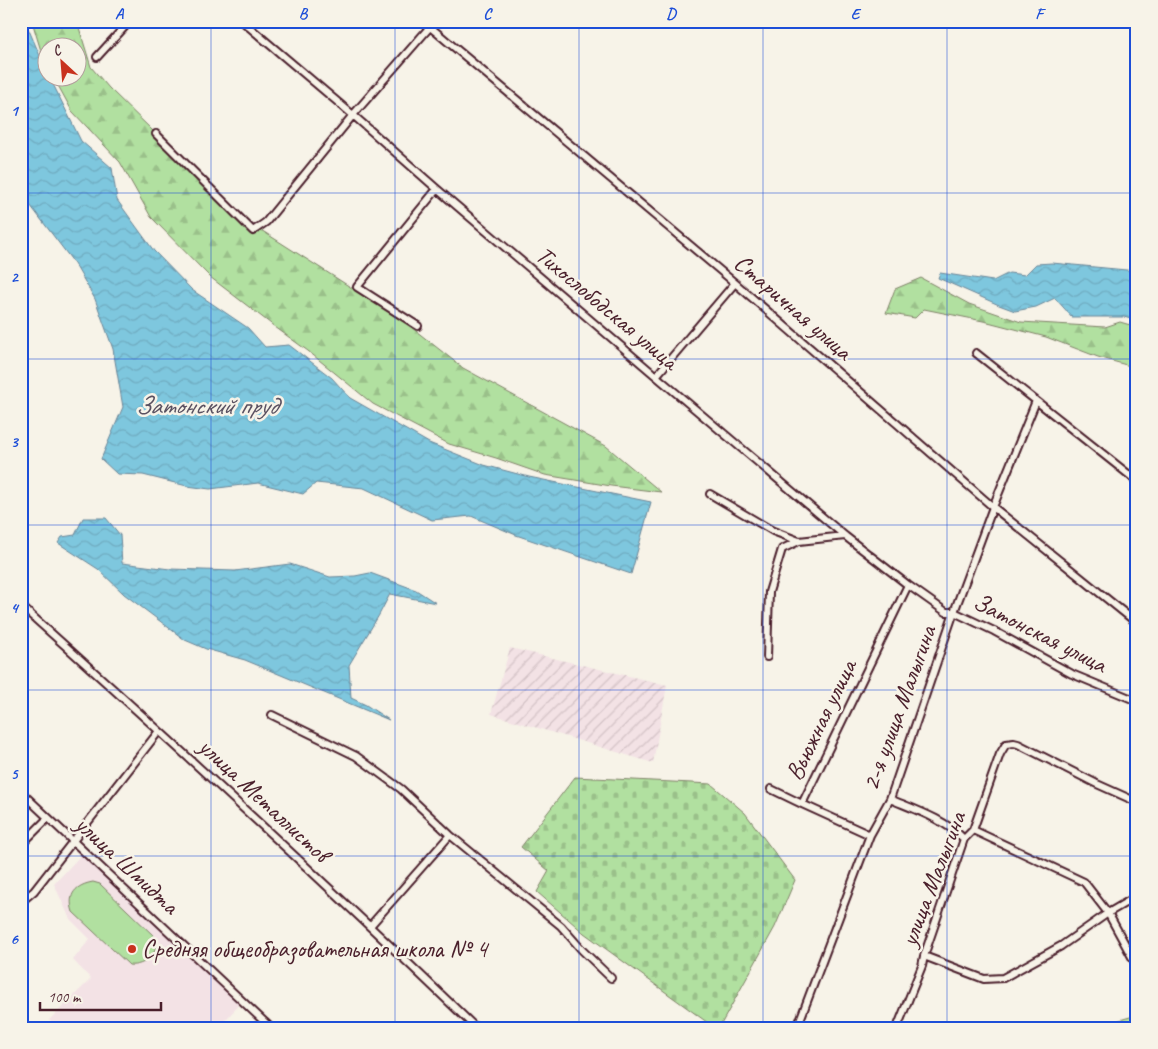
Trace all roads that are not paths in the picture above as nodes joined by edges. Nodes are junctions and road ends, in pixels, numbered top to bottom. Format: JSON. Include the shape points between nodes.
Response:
{"nodes":[{"id":1,"x":130,"y":21,"type":"edge"},
{"id":2,"x":242,"y":21,"type":"edge"},
{"id":3,"x":423,"y":21,"type":"edge"},
{"id":4,"x":435,"y":21,"type":"edge"},
{"id":5,"x":430,"y":27,"type":"junction"},
{"id":6,"x":97,"y":58,"type":"dead end"},
{"id":7,"x":353,"y":115,"type":"junction"},
{"id":8,"x":156,"y":134,"type":"dead end"},
{"id":9,"x":437,"y":189,"type":"junction"},
{"id":10,"x":735,"y":283,"type":"junction"},
{"id":11,"x":418,"y":326,"type":"dead end"},
{"id":12,"x":976,"y":353,"type":"dead end"},
{"id":13,"x":656,"y":376,"type":"junction"},
{"id":14,"x":1036,"y":401,"type":"junction"},
{"id":15,"x":1137,"y":481,"type":"edge"},
{"id":16,"x":710,"y":494,"type":"dead end"},
{"id":17,"x":992,"y":507,"type":"junction"},
{"id":18,"x":845,"y":536,"type":"junction"},
{"id":19,"x":800,"y":541,"type":"junction"},
{"id":20,"x":908,"y":586,"type":"junction"},
{"id":21,"x":21,"y":606,"type":"edge"},
{"id":22,"x":954,"y":612,"type":"junction"},
{"id":23,"x":1137,"y":623,"type":"edge"},
{"id":24,"x":768,"y":658,"type":"dead end"},
{"id":25,"x":21,"y":694,"type":"edge"},
{"id":26,"x":1137,"y":701,"type":"edge"},
{"id":27,"x":21,"y":704,"type":"edge"},
{"id":28,"x":272,"y":715,"type":"dead end"},
{"id":29,"x":159,"y":731,"type":"junction"},
{"id":30,"x":771,"y":790,"type":"dead end"},
{"id":31,"x":21,"y":792,"type":"edge"},
{"id":32,"x":890,"y":800,"type":"junction"},
{"id":33,"x":1137,"y":802,"type":"edge"},
{"id":34,"x":802,"y":804,"type":"junction"},
{"id":35,"x":48,"y":818,"type":"junction"},
{"id":36,"x":973,"y":830,"type":"junction"},
{"id":37,"x":450,"y":835,"type":"junction"},
{"id":38,"x":870,"y":835,"type":"junction"},
{"id":39,"x":964,"y":839,"type":"junction"},
{"id":40,"x":73,"y":842,"type":"junction"},
{"id":41,"x":21,"y":845,"type":"edge"},
{"id":42,"x":1137,"y":896,"type":"edge"},
{"id":43,"x":21,"y":902,"type":"edge"},
{"id":44,"x":1108,"y":914,"type":"junction"},
{"id":45,"x":370,"y":926,"type":"junction"},
{"id":46,"x":924,"y":956,"type":"junction"},
{"id":47,"x":1137,"y":966,"type":"edge"},
{"id":48,"x":611,"y":978,"type":"dead end"},
{"id":49,"x":271,"y":1028,"type":"edge"},
{"id":50,"x":476,"y":1028,"type":"edge"},
{"id":51,"x":797,"y":1028,"type":"edge"},
{"id":52,"x":898,"y":1028,"type":"edge"}],
"edges":[{"from":1,"to":6,"type":"street"},
{"from":2,"to":7,"type":"street","name":"Тихослободская улица"},
{"from":3,"to":5,"type":"street","name":"Старичная улица"},
{"from":4,"to":5,"type":"street"},
{"from":5,"to":7,"type":"street"},
{"from":5,"to":10,"type":"street","name":"Старичная улица"},
{"from":7,"to":8,"type":"street","via":[[266,222],[253,231]]},
{"from":7,"to":9,"type":"street","name":"Тихослободская улица"},
{"from":9,"to":11,"type":"street","via":[[357,286]]},
{"from":9,"to":13,"type":"street","name":"Тихослободская улица"},
{"from":10,"to":13,"type":"street"},
{"from":10,"to":17,"type":"street","name":"Старичная улица"},
{"from":12,"to":14,"type":"street"},
{"from":13,"to":18,"type":"street","name":"Тихослободская улица"},
{"from":14,"to":15,"type":"street"},
{"from":14,"to":17,"type":"street","name":"2-я улица Малыгина"},
{"from":16,"to":19,"type":"street","via":[[773,531]]},
{"from":17,"to":22,"type":"street","name":"2-я улица Малыгина"},
{"from":17,"to":23,"type":"street","name":"Старичная улица"},
{"from":18,"to":19,"type":"street"},
{"from":18,"to":20,"type":"street","name":"Тихослободская улица"},
{"from":19,"to":24,"type":"street","via":[[782,549],[769,592]]},
{"from":20,"to":22,"type":"street","name":"Тихослободская улица","via":[[946,612]]},
{"from":20,"to":34,"type":"street","name":"Вьюжная улица"},
{"from":21,"to":29,"type":"street","name":"улица Металлистов"},
{"from":22,"to":26,"type":"street","name":"Затонская улица","via":[[1072,674]]},
{"from":22,"to":32,"type":"street","name":"2-я улица Малыгина"},
{"from":25,"to":27,"type":"street"},
{"from":28,"to":37,"type":"street","via":[[356,756],[401,789]]},
{"from":29,"to":40,"type":"street"},
{"from":29,"to":45,"type":"street","name":"улица Металлистов"},
{"from":30,"to":34,"type":"street"},
{"from":31,"to":35,"type":"street","name":"улица Шмидта"},
{"from":32,"to":38,"type":"street","name":"2-я улица Малыгина"},
{"from":32,"to":39,"type":"street","via":[[947,824]]},
{"from":33,"to":36,"type":"street","name":"улица Малыгина","via":[[1018,744],[1006,744]]},
{"from":34,"to":38,"type":"street","name":"Вьюжная улица"},
{"from":35,"to":40,"type":"street","name":"улица Шмидта"},
{"from":35,"to":41,"type":"street"},
{"from":36,"to":39,"type":"street","name":"улица Малыгина"},
{"from":36,"to":44,"type":"street","via":[[1084,882]]},
{"from":37,"to":45,"type":"street"},
{"from":37,"to":48,"type":"street","via":[[561,926]]},
{"from":38,"to":51,"type":"street","name":"2-я улица Малыгина"},
{"from":39,"to":46,"type":"street","name":"улица Малыгина"},
{"from":40,"to":43,"type":"street","via":[[34,891]]},
{"from":40,"to":49,"type":"street","name":"улица Шмидта"},
{"from":42,"to":44,"type":"street"},
{"from":44,"to":46,"type":"street","via":[[1061,946],[1003,978],[984,979]]},
{"from":44,"to":47,"type":"street"},
{"from":45,"to":50,"type":"street","name":"улица Металлистов"},
{"from":46,"to":52,"type":"street","name":"улица Малыгина"}]}
